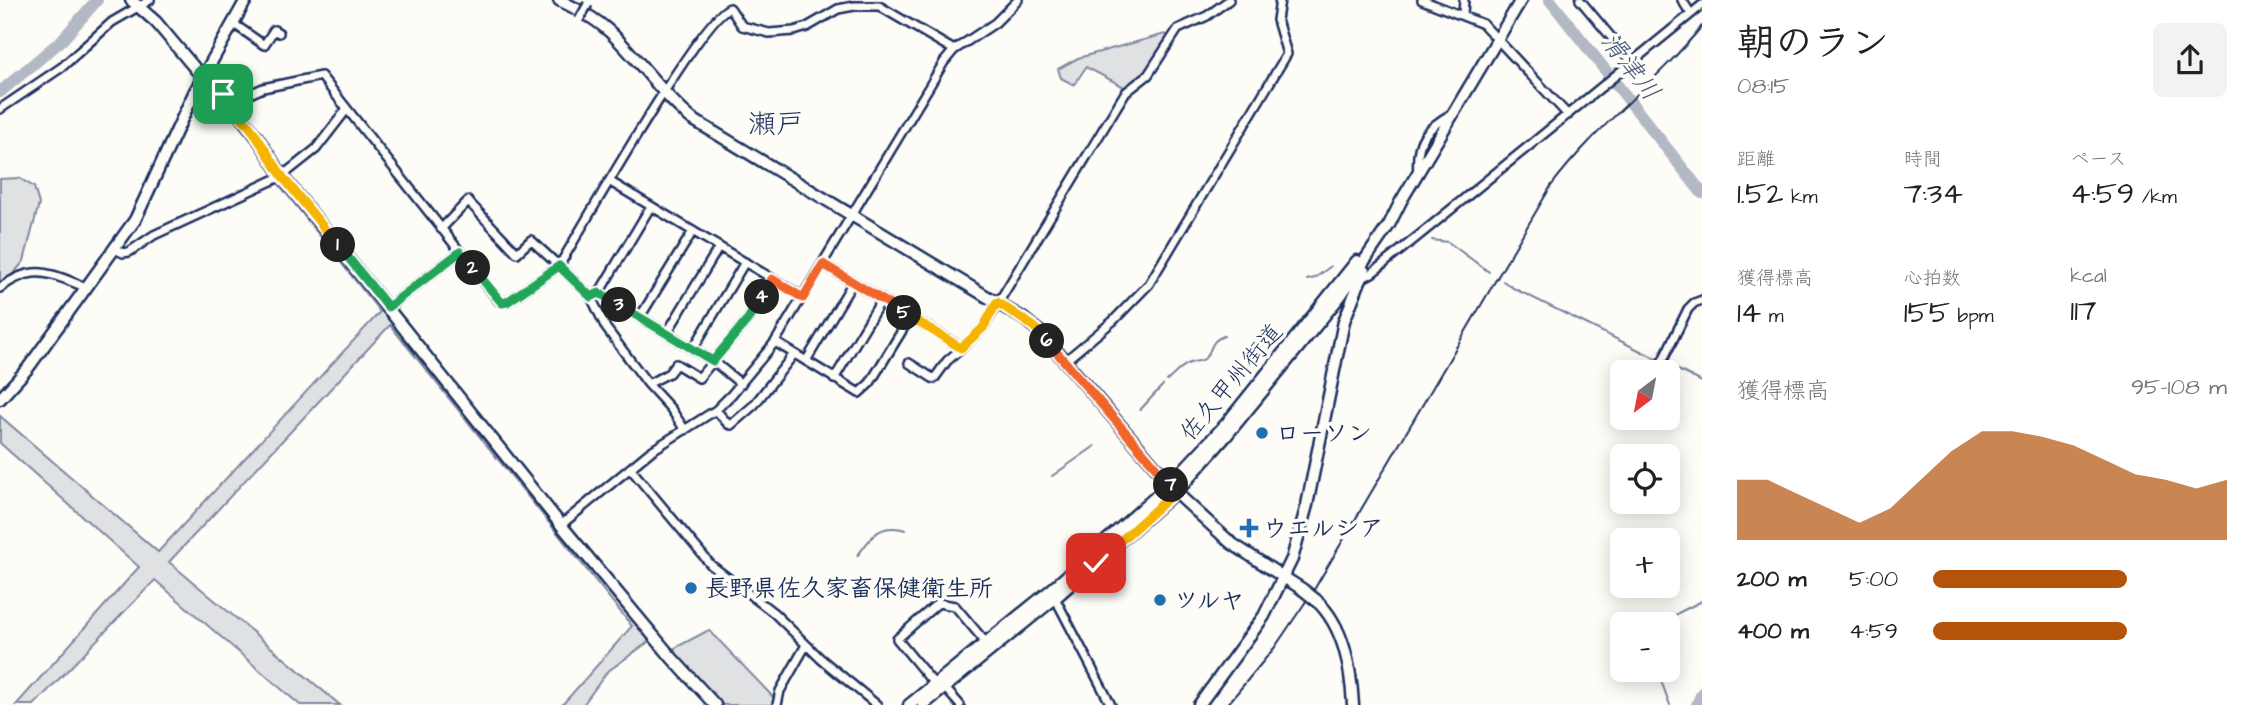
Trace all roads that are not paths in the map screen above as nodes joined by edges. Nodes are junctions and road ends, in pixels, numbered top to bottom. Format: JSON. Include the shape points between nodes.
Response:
{"nodes":[{"id":1,"x":150,"y":0,"type":"edge"},
{"id":2,"x":246,"y":0,"type":"edge"},
{"id":3,"x":559,"y":0,"type":"edge"},
{"id":4,"x":1018,"y":0,"type":"edge"},
{"id":5,"x":1229,"y":0,"type":"edge"},
{"id":6,"x":1280,"y":0,"type":"edge"},
{"id":7,"x":1422,"y":0,"type":"edge"},
{"id":8,"x":1464,"y":0,"type":"edge"},
{"id":9,"x":1521,"y":0,"type":"edge"},
{"id":10,"x":1580,"y":0,"type":"edge"},
{"id":11,"x":1682,"y":0,"type":"edge"},
{"id":12,"x":589,"y":2,"type":"edge"},
{"id":13,"x":135,"y":3,"type":"edge"},
{"id":14,"x":730,"y":4,"type":"edge"},
{"id":15,"x":1702,"y":5,"type":"edge"},
{"id":16,"x":1691,"y":14,"type":"junction"},
{"id":17,"x":1464,"y":15,"type":"junction"},
{"id":18,"x":579,"y":20,"type":"dead end"},
{"id":19,"x":234,"y":24,"type":"junction"},
{"id":20,"x":278,"y":33,"type":"dead end"},
{"id":21,"x":1498,"y":39,"type":"junction"},
{"id":22,"x":954,"y":50,"type":"junction"},
{"id":23,"x":1630,"y":63,"type":"junction"},
{"id":24,"x":203,"y":78,"type":"junction"},
{"id":25,"x":664,"y":92,"type":"junction"},
{"id":26,"x":230,"y":103,"type":"junction"},
{"id":27,"x":0,"y":109,"type":"edge"},
{"id":28,"x":347,"y":109,"type":"junction"},
{"id":29,"x":1568,"y":115,"type":"junction"},
{"id":30,"x":282,"y":176,"type":"junction"},
{"id":31,"x":610,"y":181,"type":"junction"},
{"id":32,"x":1401,"y":201,"type":"junction"},
{"id":33,"x":651,"y":206,"type":"junction"},
{"id":34,"x":852,"y":215,"type":"junction"},
{"id":35,"x":441,"y":229,"type":"junction"},
{"id":36,"x":693,"y":231,"type":"junction"},
{"id":37,"x":719,"y":247,"type":"junction"},
{"id":38,"x":115,"y":249,"type":"junction"},
{"id":39,"x":460,"y":252,"type":"junction"},
{"id":40,"x":1357,"y":261,"type":"junction"},
{"id":41,"x":745,"y":262,"type":"junction"},
{"id":42,"x":823,"y":264,"type":"junction"},
{"id":43,"x":559,"y":266,"type":"junction"},
{"id":44,"x":772,"y":279,"type":"junction"},
{"id":45,"x":1355,"y":281,"type":"junction"},
{"id":46,"x":853,"y":282,"type":"junction"},
{"id":47,"x":85,"y":287,"type":"junction"},
{"id":48,"x":0,"y":288,"type":"edge"},
{"id":49,"x":595,"y":295,"type":"junction"},
{"id":50,"x":803,"y":298,"type":"junction"},
{"id":51,"x":882,"y":299,"type":"junction"},
{"id":52,"x":1702,"y":300,"type":"edge"},
{"id":53,"x":997,"y":302,"type":"junction"},
{"id":54,"x":388,"y":307,"type":"junction"},
{"id":55,"x":911,"y":316,"type":"junction"},
{"id":56,"x":640,"y":317,"type":"junction"},
{"id":57,"x":667,"y":333,"type":"junction"},
{"id":58,"x":775,"y":342,"type":"junction"},
{"id":59,"x":961,"y":348,"type":"junction"},
{"id":60,"x":693,"y":349,"type":"junction"},
{"id":61,"x":794,"y":354,"type":"junction"},
{"id":62,"x":1662,"y":360,"type":"edge"},
{"id":63,"x":713,"y":361,"type":"junction"},
{"id":64,"x":806,"y":361,"type":"junction"},
{"id":65,"x":1065,"y":361,"type":"junction"},
{"id":66,"x":909,"y":363,"type":"dead end"},
{"id":67,"x":834,"y":379,"type":"junction"},
{"id":68,"x":648,"y":384,"type":"junction"},
{"id":69,"x":741,"y":384,"type":"junction"},
{"id":70,"x":0,"y":399,"type":"edge"},
{"id":71,"x":716,"y":410,"type":"junction"},
{"id":72,"x":685,"y":430,"type":"junction"},
{"id":73,"x":630,"y":468,"type":"junction"},
{"id":74,"x":1173,"y":487,"type":"junction"},
{"id":75,"x":561,"y":525,"type":"junction"},
{"id":76,"x":1285,"y":577,"type":"junction"},
{"id":77,"x":1053,"y":594,"type":"junction"},
{"id":78,"x":806,"y":645,"type":"junction"},
{"id":79,"x":989,"y":647,"type":"junction"},
{"id":80,"x":940,"y":686,"type":"junction"},
{"id":81,"x":715,"y":705,"type":"edge"},
{"id":82,"x":777,"y":705,"type":"edge"},
{"id":83,"x":877,"y":705,"type":"edge"},
{"id":84,"x":909,"y":705,"type":"edge"},
{"id":85,"x":923,"y":705,"type":"edge"},
{"id":86,"x":960,"y":705,"type":"edge"},
{"id":87,"x":1111,"y":705,"type":"edge"},
{"id":88,"x":1199,"y":705,"type":"edge"},
{"id":89,"x":1353,"y":705,"type":"edge"}],
"edges":[{"from":1,"to":13,"type":"street"},
{"from":2,"to":19,"type":"street"},
{"from":3,"to":25,"type":"street","via":[[608,31]]},
{"from":4,"to":22,"type":"street","via":[[995,23]]},
{"from":5,"to":53,"type":"street","via":[[1178,29],[1147,75],[1125,93]]},
{"from":6,"to":65,"type":"street","via":[[1277,20],[1287,54],[1217,172],[1149,284]]},
{"from":7,"to":17,"type":"street"},
{"from":8,"to":17,"type":"street"},
{"from":9,"to":21,"type":"street","name":"佐久甲州街道"},
{"from":10,"to":23,"type":"street"},
{"from":11,"to":16,"type":"street"},
{"from":12,"to":18,"type":"street","bridge":true},
{"from":13,"to":24,"type":"street"},
{"from":13,"to":27,"type":"street","via":[[62,67]]},
{"from":14,"to":22,"type":"street","via":[[742,26],[774,34],[800,30],[847,7],[879,6]]},
{"from":14,"to":25,"type":"street"},
{"from":15,"to":16,"type":"street"},
{"from":16,"to":23,"type":"street"},
{"from":17,"to":21,"type":"street","via":[[1483,24]]},
{"from":19,"to":20,"type":"street","via":[[264,45],[274,30]]},
{"from":19,"to":24,"type":"street"},
{"from":21,"to":29,"type":"street"},
{"from":21,"to":32,"type":"street","name":"佐久甲州街道"},
{"from":22,"to":34,"type":"street"},
{"from":23,"to":29,"type":"street"},
{"from":24,"to":26,"type":"street"},
{"from":24,"to":38,"type":"street","via":[[139,212]]},
{"from":25,"to":31,"type":"street"},
{"from":25,"to":34,"type":"street","via":[[692,119]]},
{"from":26,"to":28,"type":"street","via":[[262,88],[319,75]]},
{"from":26,"to":30,"type":"street"},
{"from":28,"to":30,"type":"street","via":[[316,149]]},
{"from":28,"to":35,"type":"street"},
{"from":29,"to":45,"type":"street","via":[[1396,255]]},
{"from":30,"to":38,"type":"street","via":[[154,235],[129,252]]},
{"from":30,"to":54,"type":"street"},
{"from":31,"to":33,"type":"street"},
{"from":31,"to":43,"type":"street"},
{"from":32,"to":40,"type":"street","name":"佐久甲州街道"},
{"from":32,"to":45,"type":"street","name":"佐久甲州街道"},
{"from":33,"to":36,"type":"street"},
{"from":33,"to":49,"type":"street"},
{"from":34,"to":42,"type":"street"},
{"from":34,"to":53,"type":"street"},
{"from":35,"to":39,"type":"street"},
{"from":35,"to":43,"type":"street","via":[[468,201],[517,253],[531,240]]},
{"from":36,"to":37,"type":"street"},
{"from":36,"to":56,"type":"street"},
{"from":37,"to":41,"type":"street"},
{"from":37,"to":57,"type":"street"},
{"from":38,"to":47,"type":"street"},
{"from":39,"to":43,"type":"street","via":[[502,303]]},
{"from":39,"to":54,"type":"street"},
{"from":40,"to":45,"type":"street"},
{"from":40,"to":74,"type":"street","name":"佐久甲州街道"},
{"from":41,"to":44,"type":"street"},
{"from":41,"to":60,"type":"street"},
{"from":42,"to":46,"type":"street"},
{"from":42,"to":50,"type":"street"},
{"from":43,"to":49,"type":"street"},
{"from":44,"to":50,"type":"street"},
{"from":44,"to":63,"type":"street","via":[[748,319]]},
{"from":45,"to":74,"type":"street","name":"佐久甲州街道","via":[[1234,426]]},
{"from":45,"to":76,"type":"street","via":[[1307,505]]},
{"from":46,"to":51,"type":"street"},
{"from":46,"to":64,"type":"street"},
{"from":47,"to":48,"type":"street","via":[[36,272],[20,275]]},
{"from":47,"to":70,"type":"street","via":[[28,368]]},
{"from":49,"to":56,"type":"street"},
{"from":49,"to":68,"type":"street","via":[[603,324]]},
{"from":50,"to":58,"type":"street"},
{"from":51,"to":55,"type":"street"},
{"from":51,"to":67,"type":"street"},
{"from":52,"to":62,"type":"street","via":[[1688,309]]},
{"from":53,"to":59,"type":"street","via":[[983,328]]},
{"from":53,"to":65,"type":"street","via":[[1033,326]]},
{"from":54,"to":75,"type":"street"},
{"from":55,"to":59,"type":"street"},
{"from":55,"to":67,"type":"street","via":[[870,383],[859,393]]},
{"from":56,"to":57,"type":"street"},
{"from":57,"to":60,"type":"street"},
{"from":58,"to":61,"type":"street"},
{"from":58,"to":69,"type":"street"},
{"from":59,"to":66,"type":"street","via":[[934,379]]},
{"from":60,"to":63,"type":"street"},
{"from":61,"to":64,"type":"street"},
{"from":61,"to":71,"type":"street","via":[[754,405],[731,425]]},
{"from":63,"to":68,"type":"street","via":[[699,378],[676,364]]},
{"from":63,"to":69,"type":"street"},
{"from":64,"to":67,"type":"street"},
{"from":65,"to":74,"type":"street"},
{"from":68,"to":72,"type":"street"},
{"from":69,"to":71,"type":"street"},
{"from":71,"to":72,"type":"street"},
{"from":72,"to":73,"type":"street"},
{"from":73,"to":75,"type":"street"},
{"from":73,"to":78,"type":"street","via":[[711,565],[775,613]]},
{"from":74,"to":76,"type":"street","via":[[1231,542]]},
{"from":74,"to":77,"type":"street","name":"佐久甲州街道"},
{"from":75,"to":81,"type":"street"},
{"from":76,"to":88,"type":"street","via":[[1258,625]]},
{"from":76,"to":89,"type":"street","bridge":true,"via":[[1330,616],[1342,641]]},
{"from":77,"to":79,"type":"street","name":"佐久甲州街道"},
{"from":77,"to":87,"type":"street"},
{"from":78,"to":82,"type":"street"},
{"from":78,"to":83,"type":"street"},
{"from":79,"to":80,"type":"street","name":"佐久甲州街道"},
{"from":79,"to":80,"type":"street","via":[[955,606],[938,603],[897,639]]},
{"from":80,"to":84,"type":"street","name":"佐久甲州街道"},
{"from":80,"to":85,"type":"street","name":"佐久甲州街道"},
{"from":80,"to":86,"type":"street"}]}
